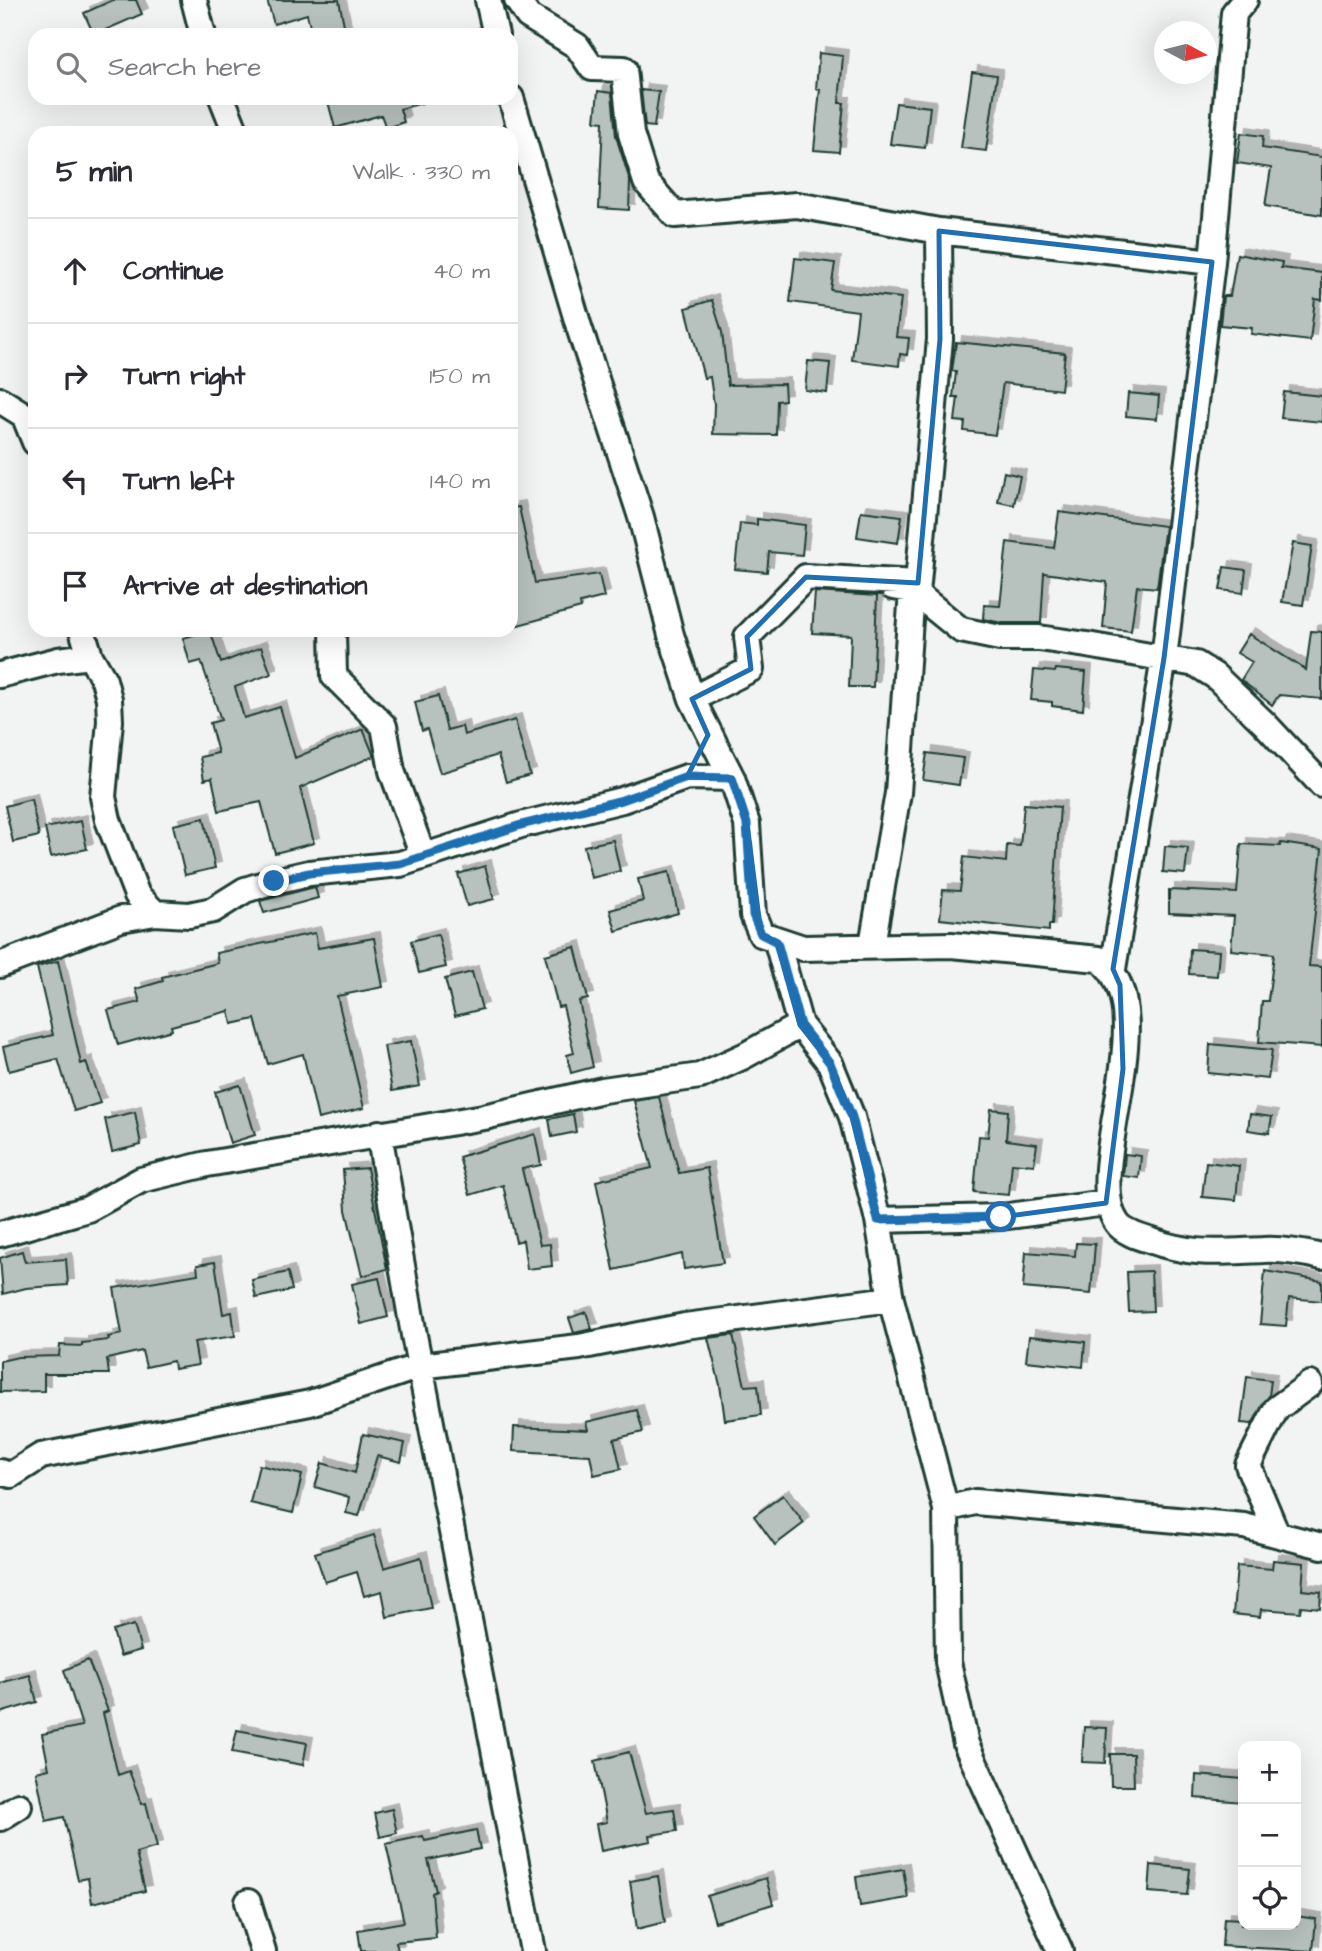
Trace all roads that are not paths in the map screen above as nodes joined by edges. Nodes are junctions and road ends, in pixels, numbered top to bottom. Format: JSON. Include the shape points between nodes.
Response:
{"nodes":[{"id":1,"x":194,"y":0,"type":"edge"},
{"id":2,"x":488,"y":0,"type":"edge"},
{"id":3,"x":517,"y":0,"type":"edge"},
{"id":4,"x":1245,"y":0,"type":"edge"},
{"id":5,"x":201,"y":28,"type":"edge"},
{"id":6,"x":494,"y":28,"type":"edge"},
{"id":7,"x":225,"y":105,"type":"edge"},
{"id":8,"x":513,"y":105,"type":"edge"},
{"id":9,"x":233,"y":126,"type":"edge"},
{"id":10,"x":939,"y":231,"type":"junction"},
{"id":11,"x":1212,"y":262,"type":"junction"},
{"id":12,"x":0,"y":400,"type":"edge"},
{"id":13,"x":28,"y":425,"type":"edge"},
{"id":14,"x":806,"y":577,"type":"junction"},
{"id":15,"x":912,"y":590,"type":"junction"},
{"id":16,"x":84,"y":637,"type":"edge"},
{"id":17,"x":332,"y":637,"type":"edge"},
{"id":18,"x":90,"y":656,"type":"junction"},
{"id":19,"x":1164,"y":658,"type":"junction"},
{"id":20,"x":0,"y":676,"type":"edge"},
{"id":21,"x":692,"y":699,"type":"junction"},
{"id":22,"x":708,"y":735,"type":"junction"},
{"id":23,"x":687,"y":777,"type":"junction"},
{"id":24,"x":732,"y":778,"type":"junction"},
{"id":25,"x":1322,"y":785,"type":"edge"},
{"id":26,"x":423,"y":856,"type":"junction"},
{"id":27,"x":155,"y":913,"type":"junction"},
{"id":28,"x":777,"y":942,"type":"junction"},
{"id":29,"x":872,"y":945,"type":"junction"},
{"id":30,"x":0,"y":965,"type":"edge"},
{"id":31,"x":1113,"y":969,"type":"junction"},
{"id":32,"x":800,"y":1025,"type":"junction"},
{"id":33,"x":379,"y":1133,"type":"junction"},
{"id":34,"x":1106,"y":1203,"type":"junction"},
{"id":35,"x":878,"y":1220,"type":"junction"},
{"id":36,"x":0,"y":1234,"type":"edge"},
{"id":37,"x":1322,"y":1257,"type":"edge"},
{"id":38,"x":891,"y":1299,"type":"junction"},
{"id":39,"x":420,"y":1366,"type":"junction"},
{"id":40,"x":1310,"y":1384,"type":"dead end"},
{"id":41,"x":0,"y":1472,"type":"edge"},
{"id":42,"x":946,"y":1509,"type":"junction"},
{"id":43,"x":1277,"y":1534,"type":"junction"},
{"id":44,"x":1322,"y":1546,"type":"edge"},
{"id":45,"x":248,"y":1902,"type":"dead end"},
{"id":46,"x":263,"y":1951,"type":"edge"},
{"id":47,"x":533,"y":1951,"type":"edge"},
{"id":48,"x":1060,"y":1951,"type":"edge"}],
"edges":[{"from":1,"to":5,"type":"street"},
{"from":2,"to":6,"type":"street"},
{"from":3,"to":10,"type":"street","via":[[528,16],[577,46],[592,68],[624,69],[631,134],[646,182],[675,215],[797,205]]},
{"from":4,"to":11,"type":"street","via":[[1234,13]]},
{"from":7,"to":9,"type":"street"},
{"from":8,"to":21,"type":"street","via":[[641,517]]},
{"from":10,"to":11,"type":"street"},
{"from":10,"to":14,"type":"street","via":[[940,339],[918,583]]},
{"from":11,"to":19,"type":"street"},
{"from":12,"to":13,"type":"street","via":[[24,415]]},
{"from":14,"to":15,"type":"street"},
{"from":14,"to":21,"type":"street","via":[[747,637],[751,669]]},
{"from":15,"to":19,"type":"street","via":[[961,630]]},
{"from":15,"to":29,"type":"street","via":[[898,793]]},
{"from":16,"to":18,"type":"street"},
{"from":17,"to":26,"type":"street","via":[[334,676],[384,726],[391,771]]},
{"from":18,"to":20,"type":"street"},
{"from":18,"to":27,"type":"street","via":[[109,699],[103,797],[108,820],[137,895]]},
{"from":19,"to":25,"type":"street","via":[[1196,664],[1214,676]]},
{"from":19,"to":31,"type":"street"},
{"from":21,"to":22,"type":"street"},
{"from":22,"to":23,"type":"street"},
{"from":22,"to":24,"type":"street"},
{"from":23,"to":24,"type":"street"},
{"from":23,"to":26,"type":"street"},
{"from":24,"to":28,"type":"street","via":[[747,824],[753,915],[761,934]]},
{"from":26,"to":27,"type":"street","via":[[400,864],[274,881],[201,913]]},
{"from":27,"to":30,"type":"street","via":[[121,919]]},
{"from":28,"to":29,"type":"street","via":[[803,948]]},
{"from":28,"to":32,"type":"street"},
{"from":29,"to":31,"type":"street","via":[[951,944],[1068,954],[1099,959]]},
{"from":31,"to":34,"type":"street","via":[[1121,985],[1123,1069]]},
{"from":32,"to":33,"type":"street","via":[[700,1076]]},
{"from":32,"to":35,"type":"street","via":[[830,1063],[852,1117]]},
{"from":33,"to":36,"type":"street","via":[[141,1180],[88,1209]]},
{"from":33,"to":39,"type":"street"},
{"from":34,"to":35,"type":"street","via":[[1001,1217]]},
{"from":34,"to":37,"type":"street","via":[[1118,1226],[1181,1251],[1227,1254],[1266,1250]]},
{"from":35,"to":38,"type":"street"},
{"from":38,"to":39,"type":"street","via":[[685,1326],[579,1347]]},
{"from":38,"to":42,"type":"street"},
{"from":39,"to":41,"type":"street","via":[[310,1403],[41,1456],[11,1475]]},
{"from":39,"to":47,"type":"street"},
{"from":40,"to":43,"type":"street","via":[[1276,1409],[1248,1465]]},
{"from":42,"to":43,"type":"street","via":[[975,1502],[1244,1526]]},
{"from":42,"to":48,"type":"street","via":[[948,1662],[966,1744]]},
{"from":43,"to":44,"type":"street"},
{"from":45,"to":46,"type":"street"}]}
